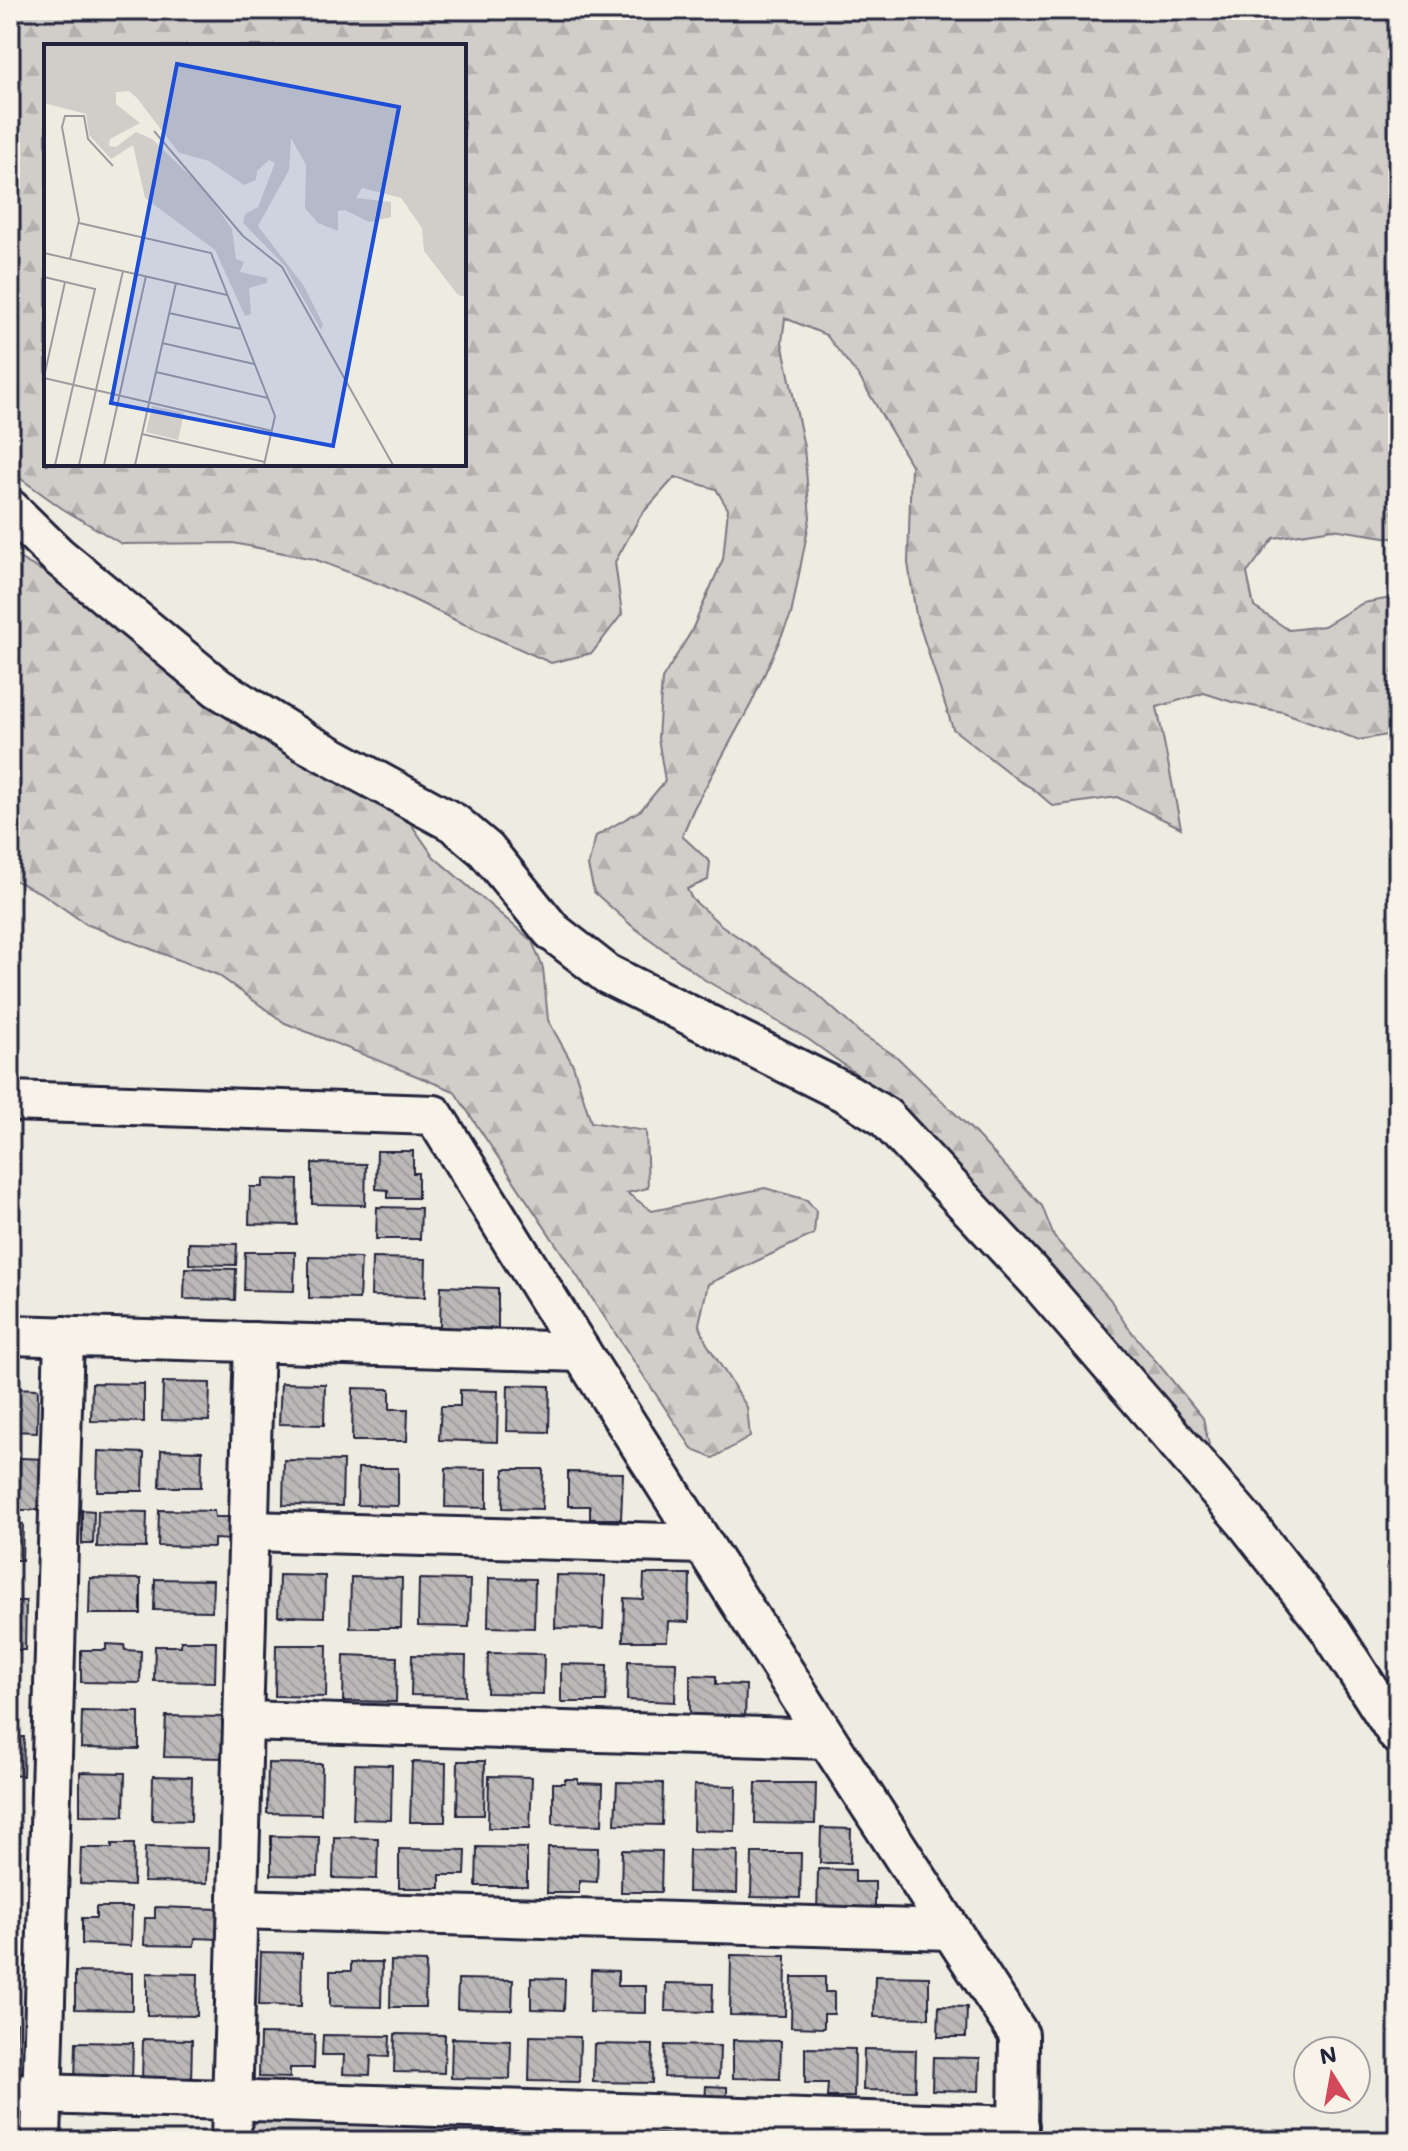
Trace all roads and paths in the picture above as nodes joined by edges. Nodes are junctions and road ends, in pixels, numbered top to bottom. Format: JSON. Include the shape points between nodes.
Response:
{"nodes":[{"id":1,"x":10,"y":509,"type":"edge"},
{"id":2,"x":10,"y":1101,"type":"edge"},
{"id":3,"x":10,"y":1335,"type":"edge"},
{"id":4,"x":64,"y":1336,"type":"junction"},
{"id":5,"x":254,"y":1342,"type":"junction"},
{"id":6,"x":581,"y":1352,"type":"junction"},
{"id":7,"x":250,"y":1531,"type":"junction"},
{"id":8,"x":703,"y":1544,"type":"junction"},
{"id":9,"x":243,"y":1721,"type":"junction"},
{"id":10,"x":1398,"y":1735,"type":"edge"},
{"id":11,"x":827,"y":1739,"type":"junction"},
{"id":12,"x":238,"y":1909,"type":"junction"},
{"id":13,"x":951,"y":1930,"type":"junction"},
{"id":14,"x":26,"y":2094,"type":"edge"},
{"id":15,"x":233,"y":2102,"type":"junction"},
{"id":16,"x":1018,"y":2134,"type":"edge"},
{"id":17,"x":41,"y":2141,"type":"edge"},
{"id":18,"x":231,"y":2141,"type":"edge"}],
"edges":[{"from":1,"to":10,"type":"street","via":[[58,556],[218,688],[454,823],[486,850],[552,931],[607,974],[885,1117],[1038,1281],[1245,1521],[1329,1628]]},
{"from":2,"to":6,"type":"street","via":[[434,1115]]},
{"from":3,"to":4,"type":"street"},
{"from":4,"to":5,"type":"street"},
{"from":4,"to":14,"type":"street"},
{"from":5,"to":6,"type":"street"},
{"from":5,"to":7,"type":"street"},
{"from":6,"to":8,"type":"street"},
{"from":7,"to":8,"type":"street"},
{"from":7,"to":9,"type":"street"},
{"from":8,"to":11,"type":"street"},
{"from":9,"to":11,"type":"street"},
{"from":9,"to":12,"type":"street"},
{"from":11,"to":13,"type":"street"},
{"from":12,"to":13,"type":"street"},
{"from":12,"to":15,"type":"street"},
{"from":13,"to":16,"type":"street","via":[[1019,2035]]},
{"from":14,"to":15,"type":"street"},
{"from":14,"to":17,"type":"street"},
{"from":15,"to":16,"type":"street"},
{"from":15,"to":18,"type":"street"}]}
